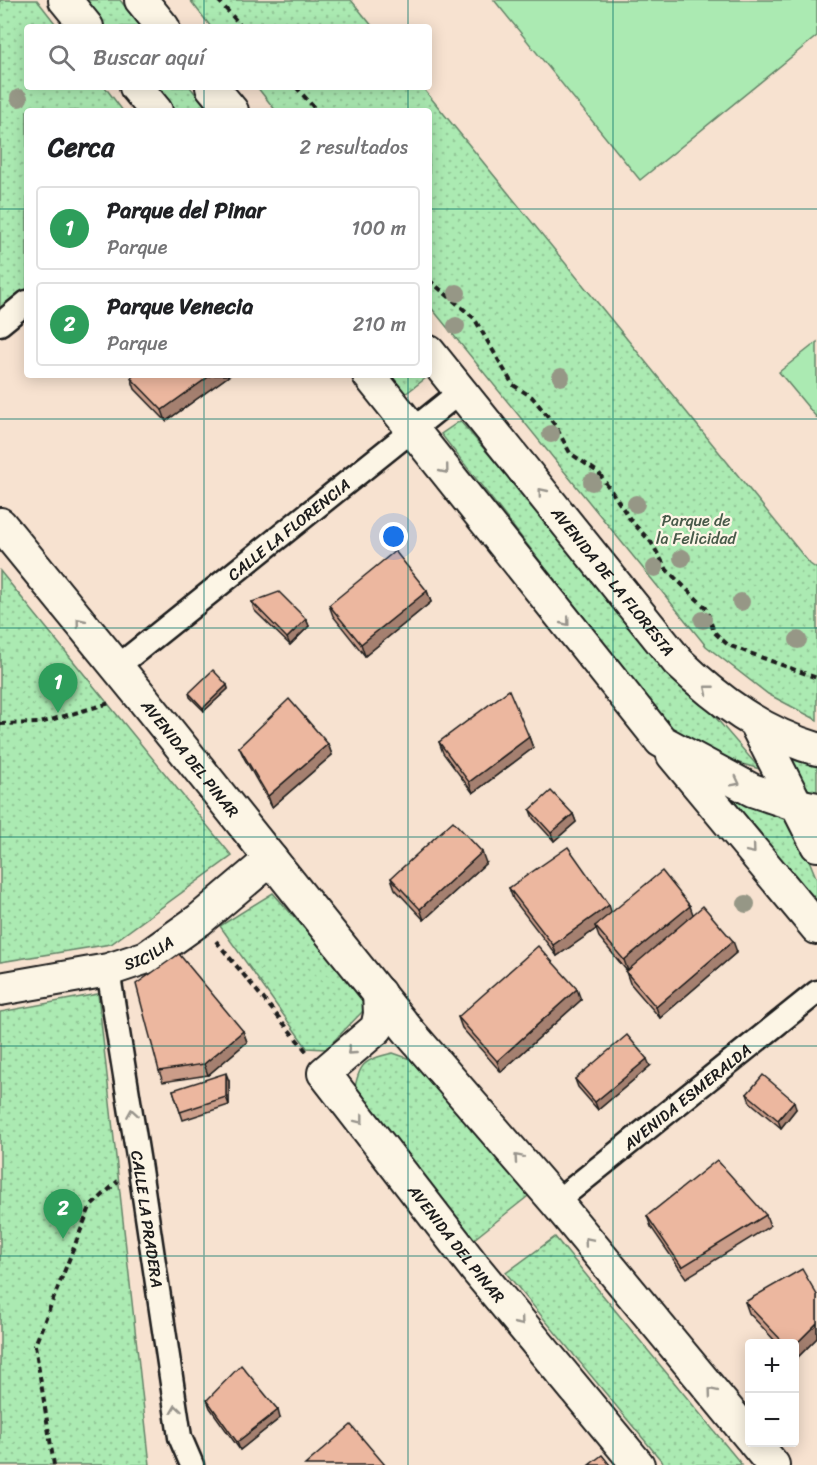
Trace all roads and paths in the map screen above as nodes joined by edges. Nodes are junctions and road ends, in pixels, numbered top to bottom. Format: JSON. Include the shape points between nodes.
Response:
{"nodes":[{"id":1,"x":65,"y":0,"type":"edge"},
{"id":2,"x":141,"y":0,"type":"edge"},
{"id":3,"x":218,"y":0,"type":"edge"},
{"id":4,"x":85,"y":24,"type":"edge"},
{"id":5,"x":161,"y":24,"type":"edge"},
{"id":6,"x":239,"y":24,"type":"edge"},
{"id":7,"x":138,"y":90,"type":"edge"},
{"id":8,"x":214,"y":90,"type":"edge"},
{"id":9,"x":299,"y":90,"type":"edge"},
{"id":10,"x":154,"y":108,"type":"edge"},
{"id":11,"x":230,"y":108,"type":"edge"},
{"id":12,"x":314,"y":108,"type":"edge"},
{"id":13,"x":432,"y":283,"type":"edge"},
{"id":14,"x":24,"y":304,"type":"edge"},
{"id":15,"x":0,"y":324,"type":"edge"},
{"id":16,"x":432,"y":356,"type":"edge"},
{"id":17,"x":371,"y":378,"type":"edge"},
{"id":18,"x":461,"y":391,"type":"junction"},
{"id":19,"x":413,"y":430,"type":"junction"},
{"id":20,"x":0,"y":524,"type":"edge"},
{"id":21,"x":117,"y":667,"type":"junction"},
{"id":22,"x":817,"y":678,"type":"edge"},
{"id":23,"x":139,"y":694,"type":"junction"},
{"id":24,"x":755,"y":723,"type":"junction"},
{"id":25,"x":0,"y":724,"type":"edge"},
{"id":26,"x":661,"y":741,"type":"junction"},
{"id":27,"x":817,"y":749,"type":"edge"},
{"id":28,"x":807,"y":807,"type":"edge"},
{"id":29,"x":817,"y":845,"type":"edge"},
{"id":30,"x":271,"y":859,"type":"junction"},
{"id":31,"x":199,"y":920,"type":"junction"},
{"id":32,"x":817,"y":928,"type":"edge"},
{"id":33,"x":108,"y":970,"type":"junction"},
{"id":34,"x":0,"y":988,"type":"edge"},
{"id":35,"x":817,"y":992,"type":"edge"},
{"id":36,"x":379,"y":993,"type":"junction"},
{"id":37,"x":377,"y":1028,"type":"junction"},
{"id":38,"x":411,"y":1034,"type":"junction"},
{"id":39,"x":324,"y":1073,"type":"junction"},
{"id":40,"x":139,"y":1162,"type":"junction"},
{"id":41,"x":556,"y":1202,"type":"junction"},
{"id":42,"x":745,"y":1431,"type":"edge"},
{"id":43,"x":757,"y":1447,"type":"edge"},
{"id":44,"x":54,"y":1465,"type":"edge"},
{"id":45,"x":192,"y":1465,"type":"edge"},
{"id":46,"x":638,"y":1465,"type":"edge"},
{"id":47,"x":773,"y":1465,"type":"edge"}],
"edges":[{"from":1,"to":4,"type":"street"},
{"from":2,"to":5,"type":"street"},
{"from":3,"to":6,"type":"path"},
{"from":7,"to":10,"type":"street"},
{"from":8,"to":11,"type":"street"},
{"from":9,"to":12,"type":"path"},
{"from":13,"to":22,"type":"path","via":[[474,318],[513,385],[532,397],[555,425],[570,453],[600,473],[667,570],[706,608],[714,632],[728,645]]},
{"from":14,"to":15,"type":"street"},
{"from":16,"to":18,"type":"street","name":"AVENIDA DE LA FLORESTA"},
{"from":17,"to":19,"type":"street"},
{"from":18,"to":19,"type":"street","name":"CALLE LA FLORENCIA"},
{"from":24,"to":18,"type":"street","name":"AVENIDA DE LA FLORESTA","one_way":true,"via":[[703,686],[678,662]]},
{"from":19,"to":21,"type":"street","name":"CALLE LA FLORENCIA"},
{"from":19,"to":26,"type":"street","one_way":true},
{"from":21,"to":20,"type":"street","name":"AVENIDA DEL PINAR","one_way":true},
{"from":21,"to":23,"type":"street","name":"AVENIDA DEL PINAR"},
{"from":23,"to":25,"type":"path","via":[[40,723]]},
{"from":23,"to":30,"type":"street","name":"AVENIDA DEL PINAR"},
{"from":24,"to":27,"type":"street"},
{"from":24,"to":28,"type":"street","name":"AVENIDA DE LA FLORESTA"},
{"from":26,"to":28,"type":"street","one_way":true,"via":[[753,790]]},
{"from":26,"to":32,"type":"street","one_way":true},
{"from":28,"to":29,"type":"street","name":"AVENIDA DE LA FLORESTA"},
{"from":30,"to":31,"type":"street","name":"SICILIA"},
{"from":30,"to":36,"type":"street","name":"AVENIDA DEL PINAR"},
{"from":31,"to":33,"type":"street","name":"SICILIA","via":[[147,957]]},
{"from":31,"to":39,"type":"path"},
{"from":33,"to":34,"type":"street","name":"SICILIA"},
{"from":40,"to":33,"type":"street","name":"CALLE LA PRADERA","one_way":true},
{"from":35,"to":41,"type":"street","name":"AVENIDA ESMERALDA"},
{"from":36,"to":37,"type":"street"},
{"from":36,"to":38,"type":"street","name":"AVENIDA DEL PINAR"},
{"from":37,"to":38,"type":"street"},
{"from":37,"to":39,"type":"street","one_way":true},
{"from":41,"to":38,"type":"street","name":"AVENIDA DEL PINAR","one_way":true},
{"from":39,"to":46,"type":"street","name":"AVENIDA DEL PINAR","one_way":true,"via":[[475,1268]]},
{"from":40,"to":44,"type":"path","via":[[90,1207],[35,1345]]},
{"from":45,"to":40,"type":"street","name":"CALLE LA PRADERA","one_way":true,"via":[[180,1437]]},
{"from":42,"to":41,"type":"street","name":"AVENIDA DEL PINAR","one_way":true},
{"from":43,"to":47,"type":"street"}]}
